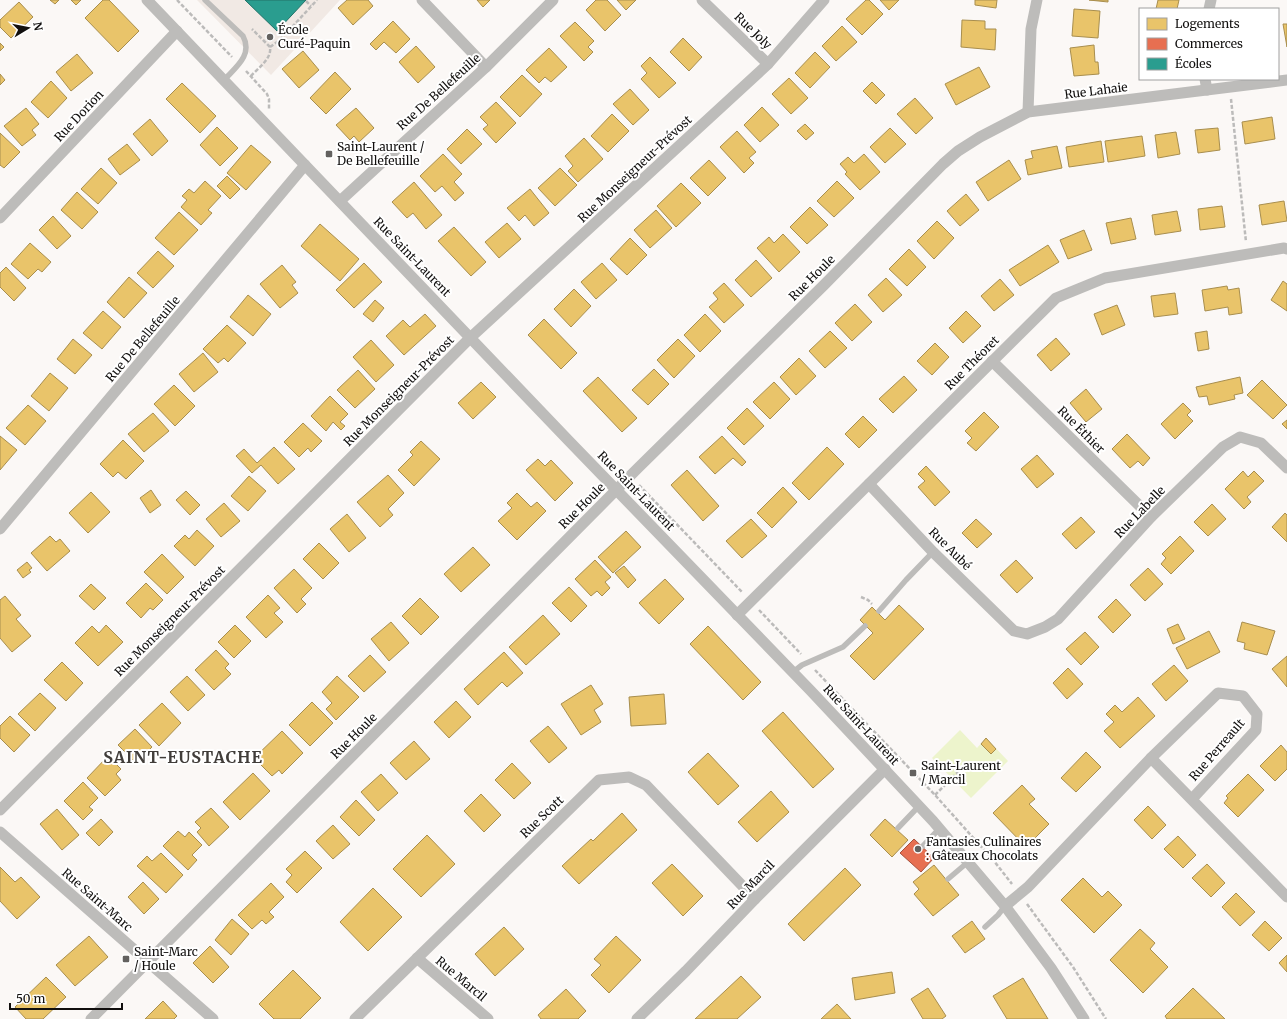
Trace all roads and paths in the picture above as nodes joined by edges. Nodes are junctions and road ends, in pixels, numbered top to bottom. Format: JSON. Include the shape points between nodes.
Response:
{"nodes":[{"id":1,"x":147,"y":0,"type":"edge"},
{"id":2,"x":177,"y":0,"type":"edge"},
{"id":3,"x":205,"y":0,"type":"edge"},
{"id":4,"x":306,"y":0,"type":"edge"},
{"id":5,"x":317,"y":0,"type":"edge"},
{"id":6,"x":422,"y":0,"type":"edge"},
{"id":7,"x":553,"y":0,"type":"edge"},
{"id":8,"x":702,"y":0,"type":"edge"},
{"id":9,"x":824,"y":0,"type":"edge"},
{"id":10,"x":1037,"y":0,"type":"edge"},
{"id":11,"x":311,"y":6,"type":"junction"},
{"id":12,"x":177,"y":31,"type":"junction"},
{"id":13,"x":270,"y":47,"type":"dead end"},
{"id":14,"x":230,"y":55,"type":"dead end"},
{"id":15,"x":768,"y":64,"type":"junction"},
{"id":16,"x":486,"y":67,"type":"junction"},
{"id":17,"x":248,"y":73,"type":"dead end"},
{"id":18,"x":224,"y":80,"type":"junction"},
{"id":19,"x":1287,"y":80,"type":"edge"},
{"id":20,"x":1206,"y":85,"type":"edge"},
{"id":21,"x":1230,"y":87,"type":"junction"},
{"id":22,"x":269,"y":99,"type":"dead end"},
{"id":23,"x":1028,"y":112,"type":"junction"},
{"id":24,"x":305,"y":165,"type":"junction"},
{"id":25,"x":340,"y":200,"type":"junction"},
{"id":26,"x":0,"y":218,"type":"edge"},
{"id":27,"x":1287,"y":249,"type":"edge"},
{"id":28,"x":1248,"y":254,"type":"junction"},
{"id":29,"x":470,"y":338,"type":"junction"},
{"id":30,"x":992,"y":361,"type":"junction"},
{"id":31,"x":1287,"y":468,"type":"edge"},
{"id":32,"x":870,"y":484,"type":"junction"},
{"id":33,"x":641,"y":487,"type":"dead end"},
{"id":34,"x":617,"y":490,"type":"junction"},
{"id":35,"x":1151,"y":517,"type":"junction"},
{"id":36,"x":0,"y":529,"type":"edge"},
{"id":37,"x":933,"y":552,"type":"junction"},
{"id":38,"x":739,"y":589,"type":"dead end"},
{"id":39,"x":861,"y":597,"type":"dead end"},
{"id":40,"x":873,"y":605,"type":"dead end"},
{"id":41,"x":879,"y":611,"type":"dead end"},
{"id":42,"x":737,"y":615,"type":"junction"},
{"id":43,"x":763,"y":615,"type":"dead end"},
{"id":44,"x":865,"y":626,"type":"dead end"},
{"id":45,"x":1014,"y":631,"type":"joint"},
{"id":46,"x":803,"y":657,"type":"dead end"},
{"id":47,"x":812,"y":666,"type":"dead end"},
{"id":48,"x":793,"y":672,"type":"junction"},
{"id":49,"x":1151,"y":758,"type":"junction"},
{"id":50,"x":968,"y":762,"type":"dead end"},
{"id":51,"x":885,"y":769,"type":"junction"},
{"id":52,"x":935,"y":795,"type":"junction"},
{"id":53,"x":1192,"y":799,"type":"junction"},
{"id":54,"x":919,"y":806,"type":"junction"},
{"id":55,"x":0,"y":810,"type":"edge"},
{"id":56,"x":898,"y":828,"type":"dead end"},
{"id":57,"x":940,"y":828,"type":"junction"},
{"id":58,"x":0,"y":832,"type":"edge"},
{"id":59,"x":923,"y":846,"type":"dead end"},
{"id":60,"x":968,"y":861,"type":"junction"},
{"id":61,"x":1004,"y":872,"type":"dead end"},
{"id":62,"x":948,"y":879,"type":"dead end"},
{"id":63,"x":1287,"y":897,"type":"edge"},
{"id":64,"x":755,"y":899,"type":"junction"},
{"id":65,"x":1005,"y":906,"type":"junction"},
{"id":66,"x":1033,"y":911,"type":"dead end"},
{"id":67,"x":985,"y":927,"type":"dead end"},
{"id":68,"x":417,"y":958,"type":"junction"},
{"id":69,"x":147,"y":962,"type":"junction"},
{"id":70,"x":91,"y":1019,"type":"edge"},
{"id":71,"x":213,"y":1019,"type":"edge"},
{"id":72,"x":355,"y":1019,"type":"edge"},
{"id":73,"x":488,"y":1019,"type":"edge"},
{"id":74,"x":637,"y":1019,"type":"edge"},
{"id":75,"x":1084,"y":1019,"type":"edge"},
{"id":76,"x":1106,"y":1019,"type":"edge"}],
"edges":[{"from":1,"to":12,"type":"street","name":"Rue Saint-Laurent"},
{"from":2,"to":14,"type":"path"},
{"from":3,"to":18,"type":"lane","via":[[245,40],[244,59]]},
{"from":4,"to":11,"type":"path"},
{"from":5,"to":11,"type":"path"},
{"from":6,"to":16,"type":"street"},
{"from":7,"to":16,"type":"street","name":"Rue De Bellefeuille"},
{"from":8,"to":15,"type":"street","name":"Rue Joly"},
{"from":9,"to":15,"type":"street","name":"Rue Monseigneur-Prévost"},
{"from":10,"to":23,"type":"street","via":[[1031,29]]},
{"from":11,"to":13,"type":"path","via":[[280,40]]},
{"from":12,"to":18,"type":"street","name":"Rue Saint-Laurent"},
{"from":12,"to":26,"type":"street","name":"Rue Dorion"},
{"from":15,"to":29,"type":"street","name":"Rue Monseigneur-Prévost"},
{"from":16,"to":25,"type":"street","name":"Rue De Bellefeuille"},
{"from":17,"to":22,"type":"path"},
{"from":18,"to":24,"type":"street","name":"Rue Saint-Laurent"},
{"from":19,"to":21,"type":"street","name":"Rue Lahaie"},
{"from":20,"to":21,"type":"street","name":"Rue Lahaie"},
{"from":20,"to":23,"type":"street","name":"Rue Lahaie"},
{"from":21,"to":28,"type":"path"},
{"from":23,"to":34,"type":"street","name":"Rue Houle","via":[[980,136],[943,164]]},
{"from":24,"to":25,"type":"street","name":"Rue Saint-Laurent"},
{"from":24,"to":36,"type":"street","name":"Rue De Bellefeuille"},
{"from":25,"to":29,"type":"street","name":"Rue Saint-Laurent"},
{"from":27,"to":28,"type":"street","name":"Rue Théoret"},
{"from":28,"to":30,"type":"street","name":"Rue Théoret","via":[[1105,278],[1056,298]]},
{"from":29,"to":34,"type":"street","name":"Rue Saint-Laurent"},
{"from":29,"to":55,"type":"street","name":"Rue Monseigneur-Prévost"},
{"from":30,"to":32,"type":"street","name":"Rue Théoret"},
{"from":30,"to":35,"type":"street","name":"Rue Éthier"},
{"from":31,"to":35,"type":"street","name":"Rue Labelle","via":[[1261,443],[1240,437],[1223,446]]},
{"from":32,"to":37,"type":"street","name":"Rue Aubé"},
{"from":32,"to":42,"type":"street","name":"Rue Théoret"},
{"from":33,"to":38,"type":"path","name":"Rue Saint-Laurent"},
{"from":34,"to":42,"type":"street","name":"Rue Saint-Laurent"},
{"from":34,"to":69,"type":"street","name":"Rue Houle"},
{"from":35,"to":45,"type":"street","name":"Rue Labelle","via":[[1058,619],[1027,634]]},
{"from":37,"to":41,"type":"lane"},
{"from":37,"to":45,"type":"street","name":"Rue Aubé"},
{"from":39,"to":40,"type":"path"},
{"from":42,"to":48,"type":"street","name":"Rue Saint-Laurent"},
{"from":43,"to":46,"type":"path"},
{"from":44,"to":48,"type":"lane","via":[[843,647],[802,665]]},
{"from":47,"to":52,"type":"path","name":"Rue Saint-Laurent"},
{"from":48,"to":51,"type":"street","name":"Rue Saint-Laurent"},
{"from":49,"to":53,"type":"street","name":"Rue Perreault"},
{"from":49,"to":53,"type":"street","name":"Rue Perreault","via":[[1218,693],[1243,696],[1258,714],[1256,730]]},
{"from":49,"to":65,"type":"street","name":"Rue Perreault","via":[[1028,886]]},
{"from":50,"to":52,"type":"path"},
{"from":51,"to":54,"type":"street","name":"Rue Saint-Laurent"},
{"from":51,"to":64,"type":"street","name":"Rue Marcil"},
{"from":52,"to":61,"type":"path","name":"Rue Saint-Laurent"},
{"from":53,"to":63,"type":"street","name":"Rue Perreault"},
{"from":54,"to":56,"type":"lane"},
{"from":54,"to":57,"type":"street","name":"Rue Saint-Laurent"},
{"from":57,"to":59,"type":"lane"},
{"from":57,"to":60,"type":"street","name":"Rue Saint-Laurent"},
{"from":58,"to":69,"type":"street","name":"Rue Saint-Marc"},
{"from":60,"to":62,"type":"lane"},
{"from":60,"to":65,"type":"street","name":"Rue Saint-Laurent"},
{"from":64,"to":68,"type":"street","name":"Rue Scott","via":[[646,785],[629,777],[599,780]]},
{"from":64,"to":74,"type":"street","name":"Rue Marcil"},
{"from":65,"to":67,"type":"lane"},
{"from":65,"to":75,"type":"street","name":"Rue Saint-Laurent","via":[[1051,968]]},
{"from":66,"to":76,"type":"path"},
{"from":68,"to":72,"type":"street","name":"Rue Scott"},
{"from":68,"to":73,"type":"street","name":"Rue Marcil"},
{"from":69,"to":70,"type":"street","name":"Rue Houle"},
{"from":69,"to":71,"type":"street","name":"Rue Saint-Marc"}]}
